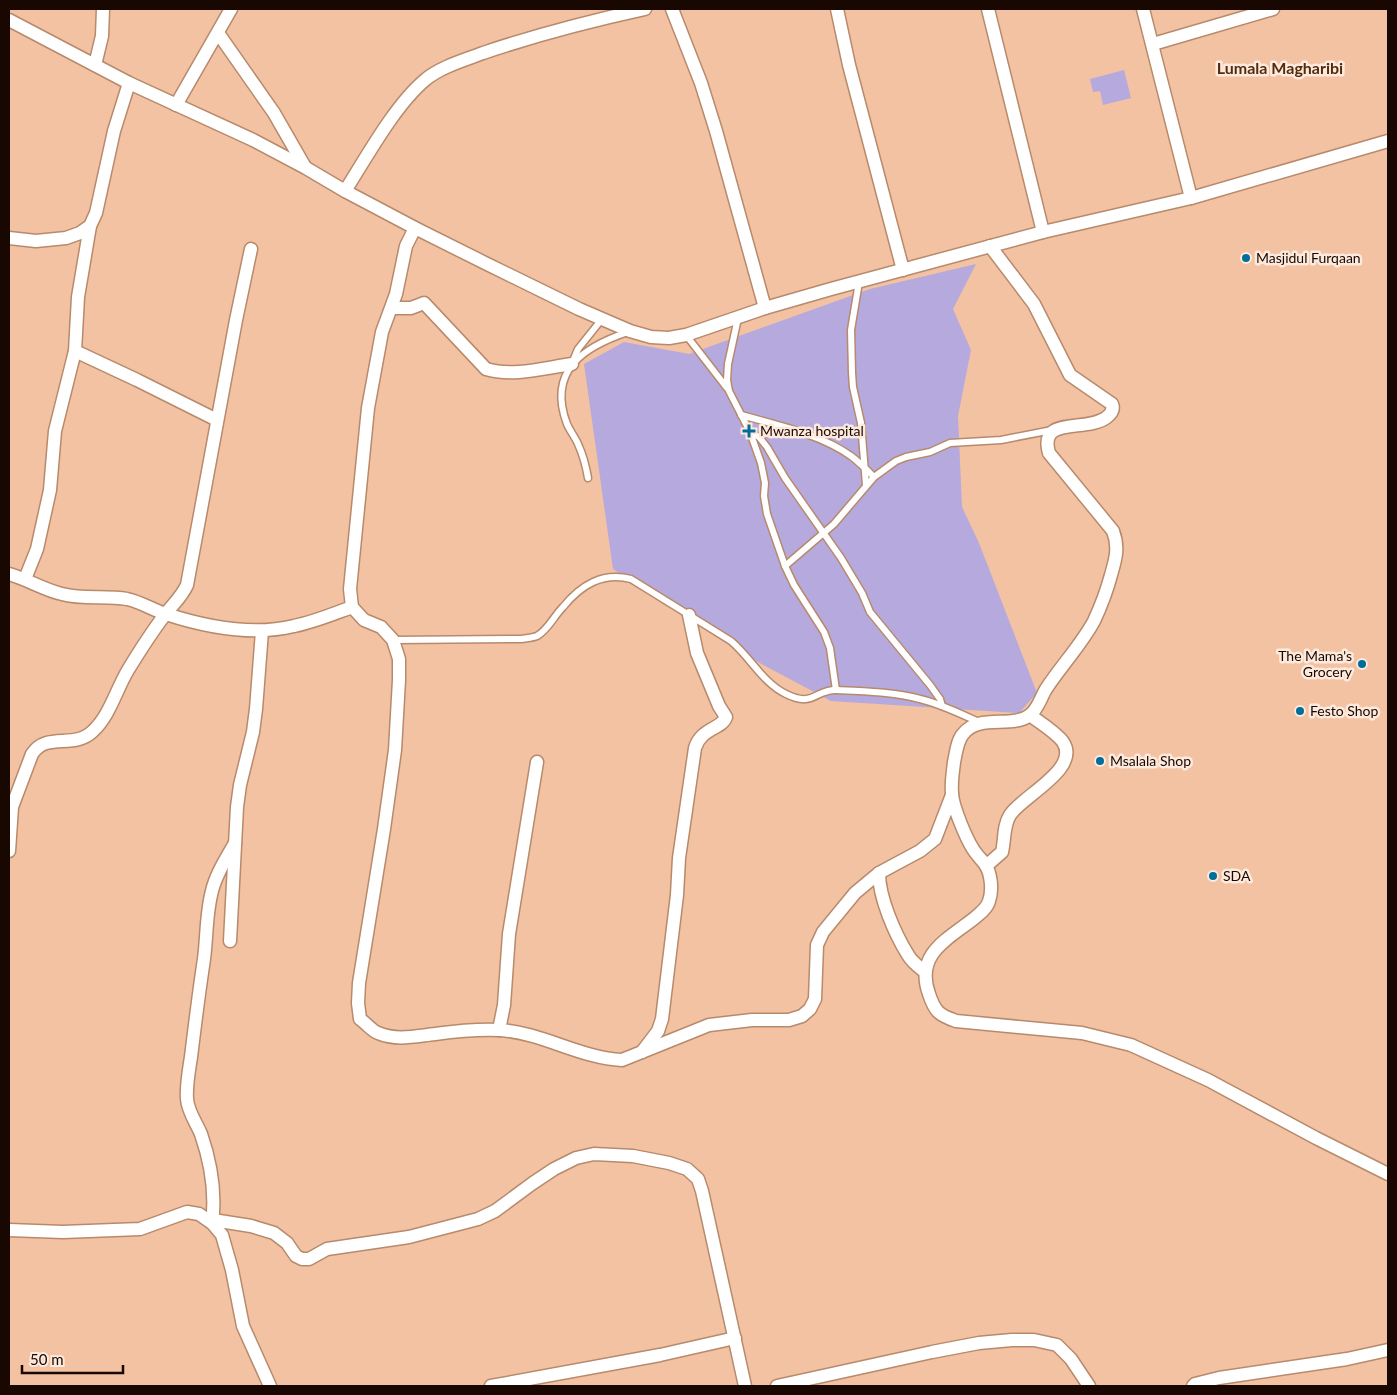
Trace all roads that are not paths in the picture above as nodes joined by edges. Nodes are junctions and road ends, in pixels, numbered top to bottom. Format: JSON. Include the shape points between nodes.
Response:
{"nodes":[{"id":1,"x":102,"y":9,"type":"edge"},
{"id":2,"x":231,"y":9,"type":"edge"},
{"id":3,"x":645,"y":9,"type":"edge"},
{"id":4,"x":672,"y":9,"type":"edge"},
{"id":5,"x":837,"y":9,"type":"edge"},
{"id":6,"x":988,"y":9,"type":"edge"},
{"id":7,"x":1143,"y":9,"type":"edge"},
{"id":8,"x":1273,"y":9,"type":"edge"},
{"id":9,"x":9,"y":20,"type":"edge"},
{"id":10,"x":218,"y":33,"type":"junction"},
{"id":11,"x":1153,"y":44,"type":"junction"},
{"id":12,"x":95,"y":65,"type":"junction"},
{"id":13,"x":129,"y":83,"type":"junction"},
{"id":14,"x":176,"y":105,"type":"junction"},
{"id":15,"x":1388,"y":141,"type":"edge"},
{"id":16,"x":306,"y":168,"type":"junction"},
{"id":17,"x":345,"y":191,"type":"junction"},
{"id":18,"x":1191,"y":198,"type":"junction"},
{"id":19,"x":90,"y":226,"type":"junction"},
{"id":20,"x":414,"y":228,"type":"junction"},
{"id":21,"x":1043,"y":232,"type":"junction"},
{"id":22,"x":9,"y":238,"type":"edge"},
{"id":23,"x":990,"y":246,"type":"junction"},
{"id":24,"x":251,"y":249,"type":"dead end"},
{"id":25,"x":903,"y":270,"type":"junction"},
{"id":26,"x":859,"y":282,"type":"junction"},
{"id":27,"x":392,"y":308,"type":"junction"},
{"id":28,"x":765,"y":308,"type":"junction"},
{"id":29,"x":738,"y":318,"type":"junction"},
{"id":30,"x":602,"y":319,"type":"junction"},
{"id":31,"x":630,"y":332,"type":"junction"},
{"id":32,"x":686,"y":335,"type":"junction"},
{"id":33,"x":75,"y":351,"type":"junction"},
{"id":34,"x":572,"y":364,"type":"junction"},
{"id":35,"x":729,"y":391,"type":"junction"},
{"id":36,"x":741,"y":415,"type":"junction"},
{"id":37,"x":217,"y":420,"type":"junction"},
{"id":38,"x":1053,"y":429,"type":"junction"},
{"id":39,"x":750,"y":432,"type":"junction"},
{"id":40,"x":866,"y":469,"type":"junction"},
{"id":41,"x":874,"y":477,"type":"junction"},
{"id":42,"x":588,"y":478,"type":"dead end"},
{"id":43,"x":866,"y":485,"type":"junction"},
{"id":44,"x":823,"y":532,"type":"junction"},
{"id":45,"x":784,"y":566,"type":"junction"},
{"id":46,"x":9,"y":574,"type":"edge"},
{"id":47,"x":25,"y":579,"type":"junction"},
{"id":48,"x":352,"y":607,"type":"junction"},
{"id":49,"x":165,"y":614,"type":"junction"},
{"id":50,"x":689,"y":615,"type":"junction"},
{"id":51,"x":262,"y":631,"type":"junction"},
{"id":52,"x":393,"y":640,"type":"junction"},
{"id":53,"x":836,"y":690,"type":"junction"},
{"id":54,"x":942,"y":706,"type":"junction"},
{"id":55,"x":1030,"y":715,"type":"junction"},
{"id":56,"x":982,"y":723,"type":"junction"},
{"id":57,"x":537,"y":762,"type":"dead end"},
{"id":58,"x":952,"y":795,"type":"junction"},
{"id":59,"x":235,"y":843,"type":"junction"},
{"id":60,"x":9,"y":851,"type":"edge"},
{"id":61,"x":986,"y":866,"type":"junction"},
{"id":62,"x":879,"y":873,"type":"junction"},
{"id":63,"x":230,"y":941,"type":"dead end"},
{"id":64,"x":925,"y":972,"type":"junction"},
{"id":65,"x":499,"y":1030,"type":"junction"},
{"id":66,"x":641,"y":1053,"type":"junction"},
{"id":67,"x":1388,"y":1174,"type":"edge"},
{"id":68,"x":212,"y":1222,"type":"junction"},
{"id":69,"x":9,"y":1230,"type":"edge"},
{"id":70,"x":735,"y":1338,"type":"junction"},
{"id":71,"x":1388,"y":1350,"type":"edge"},
{"id":72,"x":270,"y":1386,"type":"edge"},
{"id":73,"x":491,"y":1386,"type":"edge"},
{"id":74,"x":745,"y":1386,"type":"edge"},
{"id":75,"x":777,"y":1386,"type":"edge"},
{"id":76,"x":1089,"y":1386,"type":"edge"},
{"id":77,"x":1193,"y":1386,"type":"edge"}],
"edges":[{"from":1,"to":12,"type":"street","via":[[102,36]]},
{"from":2,"to":10,"type":"street"},
{"from":3,"to":17,"type":"street","via":[[502,46],[456,62],[425,79],[405,100]]},
{"from":4,"to":28,"type":"street","via":[[716,131]]},
{"from":5,"to":25,"type":"street"},
{"from":6,"to":21,"type":"street"},
{"from":7,"to":11,"type":"street"},
{"from":8,"to":11,"type":"street"},
{"from":9,"to":12,"type":"street"},
{"from":10,"to":14,"type":"street"},
{"from":10,"to":16,"type":"street","via":[[274,113]]},
{"from":11,"to":18,"type":"street"},
{"from":12,"to":13,"type":"street"},
{"from":13,"to":14,"type":"street"},
{"from":13,"to":19,"type":"street"},
{"from":14,"to":16,"type":"street"},
{"from":15,"to":18,"type":"street"},
{"from":16,"to":17,"type":"street"},
{"from":17,"to":20,"type":"street"},
{"from":18,"to":21,"type":"street"},
{"from":19,"to":22,"type":"street","via":[[80,234],[66,238],[36,241]]},
{"from":19,"to":33,"type":"street","via":[[78,297]]},
{"from":20,"to":27,"type":"street","via":[[406,246]]},
{"from":20,"to":30,"type":"street"},
{"from":21,"to":23,"type":"street"},
{"from":23,"to":25,"type":"street"},
{"from":23,"to":38,"type":"street","via":[[1034,304],[1070,375],[1112,404],[1111,414],[1094,424]]},
{"from":24,"to":37,"type":"street"},
{"from":25,"to":26,"type":"street"},
{"from":26,"to":28,"type":"street"},
{"from":26,"to":40,"type":"lane","via":[[852,330],[852,373]]},
{"from":27,"to":34,"type":"street","via":[[411,308],[424,303],[486,370],[520,372]]},
{"from":27,"to":48,"type":"street","via":[[379,346],[368,408],[350,589]]},
{"from":28,"to":29,"type":"street"},
{"from":29,"to":32,"type":"street"},
{"from":29,"to":35,"type":"lane","via":[[728,364]]},
{"from":30,"to":31,"type":"street"},
{"from":30,"to":34,"type":"lane","via":[[578,350]]},
{"from":31,"to":32,"type":"street","via":[[669,338]]},
{"from":31,"to":34,"type":"lane","via":[[599,343]]},
{"from":32,"to":35,"type":"lane"},
{"from":33,"to":37,"type":"street"},
{"from":33,"to":47,"type":"street","via":[[56,431],[44,520]]},
{"from":34,"to":42,"type":"lane","via":[[560,391],[568,425],[578,444]]},
{"from":35,"to":36,"type":"lane"},
{"from":36,"to":39,"type":"lane"},
{"from":36,"to":40,"type":"lane","via":[[830,444]]},
{"from":37,"to":49,"type":"street","via":[[190,576],[183,594]]},
{"from":38,"to":41,"type":"lane","via":[[1001,440],[950,443],[930,452],[906,457]]},
{"from":38,"to":55,"type":"street","via":[[1046,445],[1048,453],[1113,531],[1117,542],[1116,560],[1093,622]]},
{"from":39,"to":44,"type":"lane","via":[[767,447]]},
{"from":39,"to":45,"type":"lane","via":[[763,473],[767,514]]},
{"from":40,"to":41,"type":"lane"},
{"from":40,"to":43,"type":"lane"},
{"from":41,"to":43,"type":"lane"},
{"from":43,"to":44,"type":"lane","via":[[834,524]]},
{"from":44,"to":45,"type":"lane"},
{"from":44,"to":54,"type":"lane","via":[[857,584],[870,612],[930,685]]},
{"from":45,"to":53,"type":"lane","via":[[824,632],[830,648]]},
{"from":46,"to":47,"type":"street"},
{"from":47,"to":49,"type":"street","via":[[64,595],[127,599]]},
{"from":48,"to":51,"type":"street","via":[[294,627]]},
{"from":48,"to":52,"type":"street","via":[[364,620],[380,627]]},
{"from":49,"to":51,"type":"street","via":[[223,627]]},
{"from":49,"to":60,"type":"street","via":[[127,671],[112,703],[94,730],[83,739],[49,742],[37,747],[32,754],[12,807]]},
{"from":50,"to":52,"type":"lane","via":[[631,579],[608,576],[574,595],[536,636],[521,639]]},
{"from":50,"to":53,"type":"lane","via":[[742,650],[774,687],[785,694],[808,700],[828,690]]},
{"from":50,"to":66,"type":"street","via":[[698,653],[726,720],[701,736],[695,748],[679,858],[662,1019],[658,1031]]},
{"from":51,"to":59,"type":"street","via":[[256,709],[240,784]]},
{"from":52,"to":65,"type":"street","via":[[399,659],[400,680],[395,750],[359,983],[360,1019],[378,1033],[401,1038],[464,1030]]},
{"from":53,"to":54,"type":"lane","via":[[904,695]]},
{"from":54,"to":56,"type":"lane"},
{"from":55,"to":56,"type":"street","via":[[1018,720]]},
{"from":55,"to":61,"type":"street","via":[[1063,742],[1064,763],[1012,813],[1005,828],[1002,852]]},
{"from":56,"to":58,"type":"street","via":[[963,734],[956,748]]},
{"from":57,"to":65,"type":"street","via":[[509,934]]},
{"from":58,"to":61,"type":"street","via":[[973,849]]},
{"from":58,"to":62,"type":"street","via":[[935,840]]},
{"from":59,"to":63,"type":"street"},
{"from":59,"to":68,"type":"street","via":[[216,878],[210,899],[187,1098],[211,1171],[214,1191]]},
{"from":61,"to":64,"type":"street","via":[[990,882],[989,902],[982,912],[934,951]]},
{"from":62,"to":64,"type":"street","via":[[880,892],[889,916],[909,956]]},
{"from":62,"to":66,"type":"street","via":[[855,893],[823,932],[817,945],[815,999],[810,1010],[789,1020],[709,1025]]},
{"from":64,"to":67,"type":"street","via":[[933,1005],[941,1016],[956,1022],[1082,1033],[1131,1045],[1208,1080]]},
{"from":65,"to":66,"type":"street","via":[[520,1033],[610,1060],[622,1060]]},
{"from":68,"to":69,"type":"street","via":[[199,1214],[187,1212],[140,1229]]},
{"from":68,"to":70,"type":"street","via":[[251,1226],[274,1233],[296,1256],[309,1259],[327,1249],[409,1237],[478,1219],[576,1158],[594,1154],[633,1156],[669,1163],[687,1169],[698,1179]]},
{"from":68,"to":72,"type":"street","via":[[227,1250],[243,1326]]},
{"from":70,"to":73,"type":"street"},
{"from":70,"to":74,"type":"street"},
{"from":71,"to":77,"type":"street","via":[[1310,1366],[1219,1378]]},
{"from":75,"to":76,"type":"street","via":[[970,1344],[1034,1340],[1057,1345]]}]}
